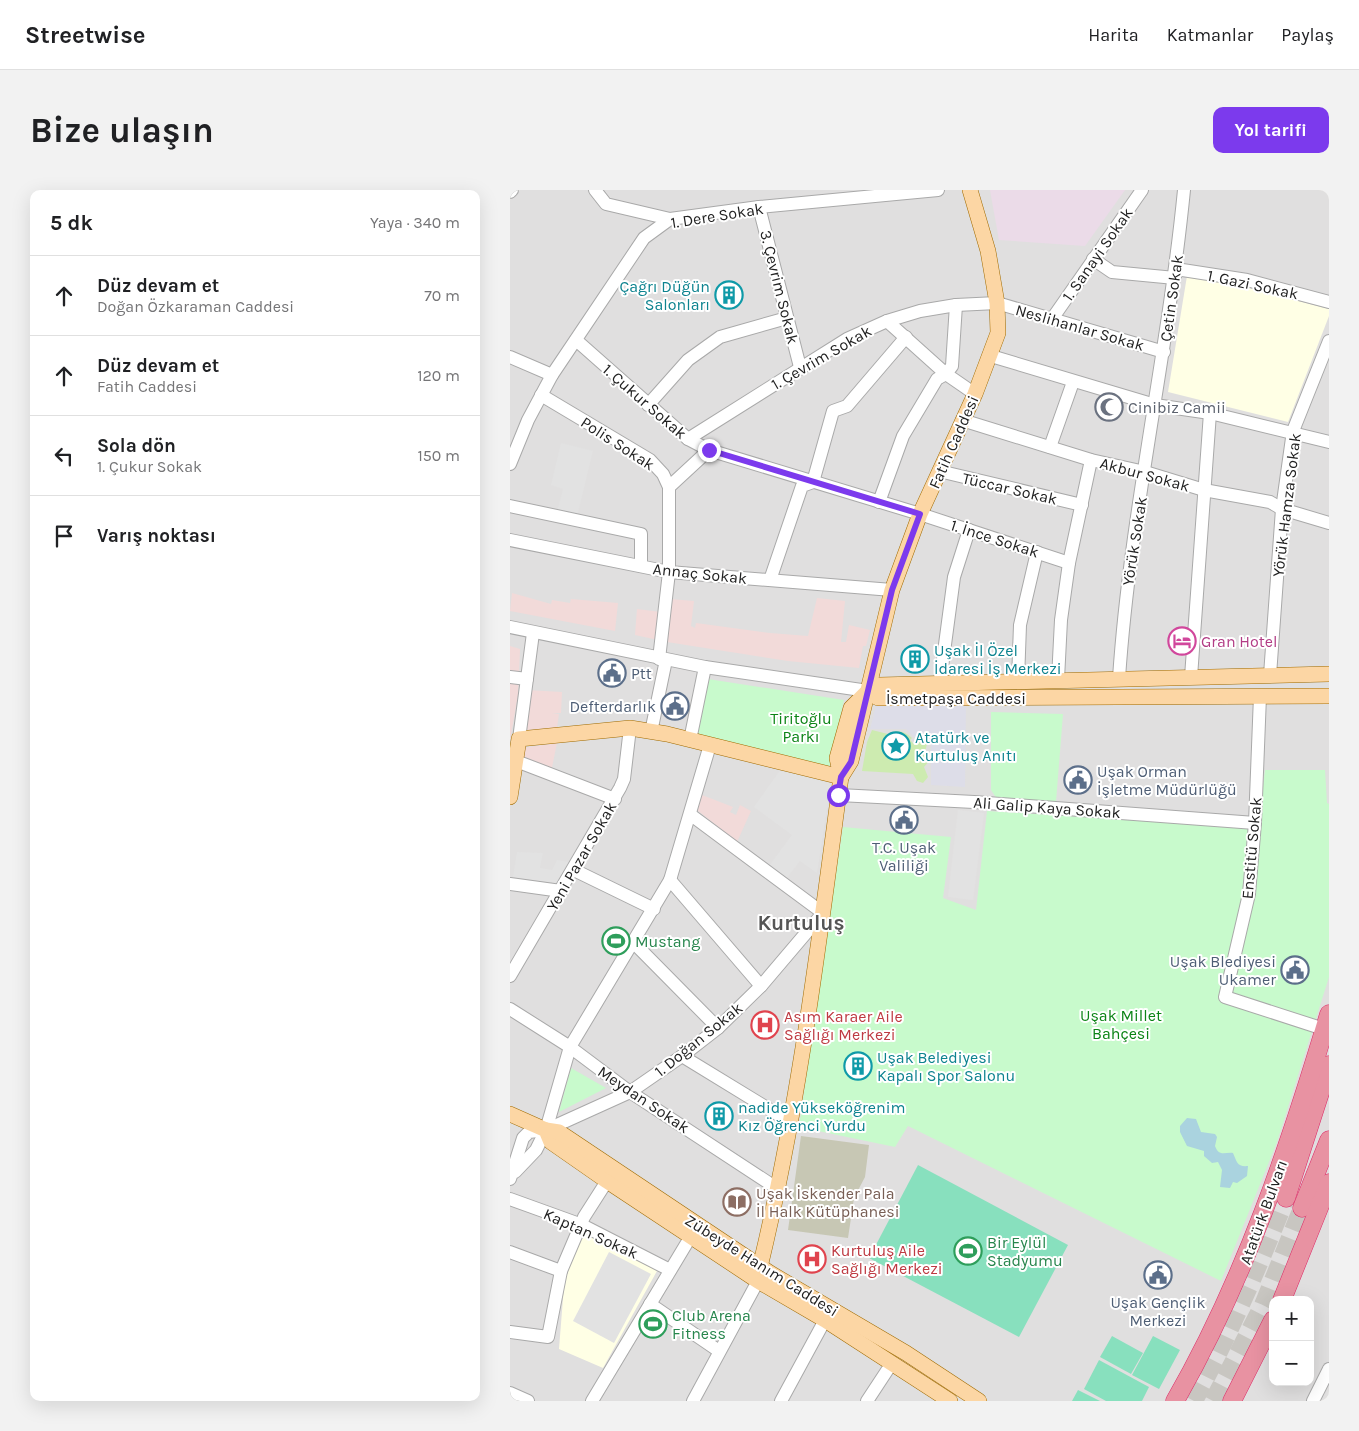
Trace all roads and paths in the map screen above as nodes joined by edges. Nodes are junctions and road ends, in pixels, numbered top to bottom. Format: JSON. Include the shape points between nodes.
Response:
{"nodes":[{"id":1,"x":595,"y":190,"type":"edge"},
{"id":2,"x":938,"y":190,"type":"edge"},
{"id":3,"x":970,"y":190,"type":"edge"},
{"id":4,"x":1142,"y":190,"type":"edge"},
{"id":5,"x":1184,"y":190,"type":"edge"},
{"id":6,"x":845,"y":194,"type":"edge"},
{"id":7,"x":759,"y":207,"type":"junction"},
{"id":8,"x":670,"y":219,"type":"junction"},
{"id":9,"x":1093,"y":259,"type":"junction"},
{"id":10,"x":1175,"y":274,"type":"junction"},
{"id":11,"x":1329,"y":302,"type":"edge"},
{"id":12,"x":996,"y":303,"type":"junction"},
{"id":13,"x":956,"y":305,"type":"junction"},
{"id":14,"x":788,"y":318,"type":"junction"},
{"id":15,"x":1052,"y":319,"type":"junction"},
{"id":16,"x":888,"y":320,"type":"junction"},
{"id":17,"x":906,"y":337,"type":"junction"},
{"id":18,"x":576,"y":340,"type":"junction"},
{"id":19,"x":1329,"y":341,"type":"edge"},
{"id":20,"x":1164,"y":352,"type":"junction"},
{"id":21,"x":991,"y":356,"type":"junction"},
{"id":22,"x":510,"y":357,"type":"edge"},
{"id":23,"x":800,"y":367,"type":"junction"},
{"id":24,"x":946,"y":374,"type":"junction"},
{"id":25,"x":552,"y":375,"type":"junction"},
{"id":26,"x":1072,"y":382,"type":"junction"},
{"id":27,"x":975,"y":394,"type":"junction"},
{"id":28,"x":541,"y":395,"type":"junction"},
{"id":29,"x":648,"y":405,"type":"junction"},
{"id":30,"x":1155,"y":405,"type":"junction"},
{"id":31,"x":1210,"y":413,"type":"junction"},
{"id":32,"x":962,"y":420,"type":"junction"},
{"id":33,"x":1293,"y":431,"type":"junction"},
{"id":34,"x":688,"y":439,"type":"junction"},
{"id":35,"x":1329,"y":442,"type":"edge"},
{"id":36,"x":1050,"y":448,"type":"junction"},
{"id":37,"x":709,"y":450,"type":"junction"},
{"id":38,"x":1091,"y":460,"type":"junction"},
{"id":39,"x":510,"y":464,"type":"edge"},
{"id":40,"x":939,"y":471,"type":"junction"},
{"id":41,"x":1145,"y":472,"type":"junction"},
{"id":42,"x":813,"y":482,"type":"junction"},
{"id":43,"x":669,"y":487,"type":"junction"},
{"id":44,"x":1204,"y":490,"type":"junction"},
{"id":45,"x":878,"y":502,"type":"junction"},
{"id":46,"x":510,"y":506,"type":"edge"},
{"id":47,"x":1082,"y":506,"type":"junction"},
{"id":48,"x":1282,"y":509,"type":"junction"},
{"id":49,"x":920,"y":514,"type":"junction"},
{"id":50,"x":1329,"y":523,"type":"edge"},
{"id":51,"x":969,"y":530,"type":"junction"},
{"id":52,"x":510,"y":540,"type":"edge"},
{"id":53,"x":1037,"y":552,"type":"junction"},
{"id":54,"x":1070,"y":563,"type":"junction"},
{"id":55,"x":640,"y":566,"type":"junction"},
{"id":56,"x":669,"y":572,"type":"junction"},
{"id":57,"x":770,"y":580,"type":"junction"},
{"id":58,"x":892,"y":590,"type":"junction"},
{"id":59,"x":510,"y":627,"type":"edge"},
{"id":60,"x":534,"y":633,"type":"junction"},
{"id":61,"x":663,"y":659,"type":"junction"},
{"id":62,"x":705,"y":667,"type":"junction"},
{"id":63,"x":1329,"y":674,"type":"edge"},
{"id":64,"x":1270,"y":675,"type":"junction"},
{"id":65,"x":510,"y":677,"type":"edge"},
{"id":66,"x":1191,"y":677,"type":"junction"},
{"id":67,"x":1119,"y":678,"type":"junction"},
{"id":68,"x":527,"y":679,"type":"junction"},
{"id":69,"x":1058,"y":679,"type":"junction"},
{"id":70,"x":1018,"y":680,"type":"junction"},
{"id":71,"x":940,"y":682,"type":"junction"},
{"id":72,"x":868,"y":691,"type":"junction"},
{"id":73,"x":1260,"y":696,"type":"junction"},
{"id":74,"x":1329,"y":696,"type":"edge"},
{"id":75,"x":630,"y":728,"type":"junction"},
{"id":76,"x":651,"y":732,"type":"junction"},
{"id":77,"x":690,"y":740,"type":"junction"},
{"id":78,"x":710,"y":745,"type":"junction"},
{"id":79,"x":516,"y":750,"type":"edge"},
{"id":80,"x":841,"y":777,"type":"junction"},
{"id":81,"x":838,"y":795,"type":"junction"},
{"id":82,"x":510,"y":796,"type":"edge"},
{"id":83,"x":615,"y":799,"type":"junction"},
{"id":84,"x":691,"y":815,"type":"junction"},
{"id":85,"x":1255,"y":823,"type":"junction"},
{"id":86,"x":574,"y":870,"type":"junction"},
{"id":87,"x":670,"y":880,"type":"junction"},
{"id":88,"x":510,"y":884,"type":"edge"},
{"id":89,"x":561,"y":890,"type":"junction"},
{"id":90,"x":654,"y":909,"type":"junction"},
{"id":91,"x":823,"y":913,"type":"junction"},
{"id":92,"x":633,"y":942,"type":"junction"},
{"id":93,"x":794,"y":948,"type":"junction"},
{"id":94,"x":817,"y":955,"type":"junction"},
{"id":95,"x":510,"y":976,"type":"edge"},
{"id":96,"x":761,"y":986,"type":"junction"},
{"id":97,"x":510,"y":1010,"type":"edge"},
{"id":98,"x":1327,"y":1021,"type":"edge"},
{"id":99,"x":718,"y":1028,"type":"junction"},
{"id":100,"x":570,"y":1047,"type":"junction"},
{"id":101,"x":682,"y":1056,"type":"junction"},
{"id":102,"x":1329,"y":1065,"type":"edge"},
{"id":103,"x":630,"y":1092,"type":"junction"},
{"id":104,"x":510,"y":1114,"type":"edge"},
{"id":105,"x":790,"y":1122,"type":"junction"},
{"id":106,"x":546,"y":1130,"type":"junction"},
{"id":107,"x":1329,"y":1140,"type":"edge"},
{"id":108,"x":511,"y":1177,"type":"edge"},
{"id":109,"x":607,"y":1181,"type":"junction"},
{"id":110,"x":1329,"y":1183,"type":"edge"},
{"id":111,"x":778,"y":1189,"type":"junction"},
{"id":112,"x":1286,"y":1198,"type":"tunnel mouth"},
{"id":113,"x":510,"y":1199,"type":"edge"},
{"id":114,"x":1302,"y":1208,"type":"tunnel mouth"},
{"id":115,"x":582,"y":1225,"type":"junction"},
{"id":116,"x":691,"y":1236,"type":"junction"},
{"id":117,"x":510,"y":1252,"type":"edge"},
{"id":118,"x":670,"y":1270,"type":"junction"},
{"id":119,"x":561,"y":1271,"type":"junction"},
{"id":120,"x":763,"y":1276,"type":"junction"},
{"id":121,"x":1284,"y":1296,"type":"edge"},
{"id":122,"x":650,"y":1304,"type":"junction"},
{"id":123,"x":825,"y":1320,"type":"junction"},
{"id":124,"x":1269,"y":1328,"type":"edge"},
{"id":125,"x":510,"y":1332,"type":"edge"},
{"id":126,"x":720,"y":1351,"type":"junction"},
{"id":127,"x":892,"y":1363,"type":"junction"},
{"id":128,"x":1329,"y":1370,"type":"edge"},
{"id":129,"x":510,"y":1393,"type":"edge"},
{"id":130,"x":528,"y":1401,"type":"edge"},
{"id":131,"x":592,"y":1401,"type":"edge"},
{"id":132,"x":693,"y":1401,"type":"edge"},
{"id":133,"x":781,"y":1401,"type":"edge"},
{"id":134,"x":867,"y":1401,"type":"edge"},
{"id":135,"x":950,"y":1401,"type":"edge"},
{"id":136,"x":980,"y":1401,"type":"edge"},
{"id":137,"x":1175,"y":1401,"type":"edge"},
{"id":138,"x":1232,"y":1401,"type":"edge"},
{"id":139,"x":1313,"y":1401,"type":"edge"}],
"edges":[{"from":1,"to":8,"type":"street","via":[[606,204]]},
{"from":2,"to":6,"type":"street","name":"1. Dere Sokak"},
{"from":3,"to":12,"type":"main road","name":"Fatih Caddesi","via":[[988,251]]},
{"from":4,"to":9,"type":"street","name":"1. Sanayi Sokak"},
{"from":5,"to":10,"type":"street","name":"Çetin Sokak"},
{"from":6,"to":7,"type":"street","name":"1. Dere Sokak"},
{"from":7,"to":8,"type":"street","name":"1. Dere Sokak"},
{"from":7,"to":14,"type":"street","name":"3. Çevrim Sokak"},
{"from":8,"to":18,"type":"street","name":"1. Dere Sokak","via":[[644,238]]},
{"from":9,"to":10,"type":"street","name":"1. Gazi Sokak","via":[[1112,272]]},
{"from":9,"to":15,"type":"street","name":"1. Sanayi Sokak"},
{"from":10,"to":11,"type":"street","name":"1. Gazi Sokak","via":[[1247,280]]},
{"from":10,"to":20,"type":"street","name":"Çetin Sokak"},
{"from":12,"to":13,"type":"street","name":"1. Çevrim Sokak"},
{"from":12,"to":15,"type":"street","name":"Neslihanlar Sokak"},
{"from":12,"to":21,"type":"main road","name":"Fatih Caddesi","via":[[998,332]]},
{"from":13,"to":16,"type":"street","name":"1. Çevrim Sokak"},
{"from":13,"to":24,"type":"street","via":[[952,366]]},
{"from":14,"to":23,"type":"street","name":"3. Çevrim Sokak"},
{"from":14,"to":29,"type":"street","via":[[720,337],[688,360]]},
{"from":15,"to":20,"type":"street","name":"Neslihanlar Sokak"},
{"from":16,"to":17,"type":"street"},
{"from":16,"to":23,"type":"street","name":"1. Çevrim Sokak","via":[[847,339]]},
{"from":17,"to":24,"type":"street"},
{"from":17,"to":42,"type":"street","via":[[847,406],[833,411]]},
{"from":18,"to":25,"type":"street","name":"1. Dere Sokak"},
{"from":18,"to":29,"type":"street","name":"1. Çukur Sokak"},
{"from":19,"to":33,"type":"street","name":"Yörük Hamza Sokak"},
{"from":20,"to":30,"type":"street","name":"Çetin Sokak"},
{"from":21,"to":26,"type":"street"},
{"from":21,"to":27,"type":"main road","name":"Fatih Caddesi"},
{"from":22,"to":25,"type":"street"},
{"from":23,"to":34,"type":"street","name":"1. Çevrim Sokak"},
{"from":24,"to":27,"type":"street"},
{"from":24,"to":45,"type":"street","via":[[937,379],[903,436]]},
{"from":25,"to":28,"type":"street","name":"1. Dere Sokak"},
{"from":26,"to":30,"type":"street"},
{"from":26,"to":36,"type":"street"},
{"from":27,"to":32,"type":"main road","name":"Fatih Caddesi"},
{"from":28,"to":39,"type":"street","name":"1. Dere Sokak"},
{"from":28,"to":43,"type":"street","name":"Polis Sokak","via":[[650,460],[663,474]]},
{"from":29,"to":34,"type":"street","name":"1. Çukur Sokak"},
{"from":30,"to":31,"type":"street"},
{"from":30,"to":41,"type":"street","name":"Yörük Sokak"},
{"from":31,"to":33,"type":"street"},
{"from":31,"to":44,"type":"street"},
{"from":32,"to":36,"type":"street","name":"Akbur Sokak"},
{"from":32,"to":40,"type":"main road","name":"Fatih Caddesi"},
{"from":33,"to":35,"type":"street"},
{"from":33,"to":48,"type":"street","name":"Yörük Hamza Sokak"},
{"from":34,"to":37,"type":"street","name":"1. Çukur Sokak"},
{"from":36,"to":38,"type":"street","name":"Akbur Sokak"},
{"from":37,"to":42,"type":"street","name":"1. Çukur Sokak"},
{"from":37,"to":43,"type":"street"},
{"from":38,"to":41,"type":"street","name":"Akbur Sokak"},
{"from":38,"to":47,"type":"street"},
{"from":40,"to":47,"type":"street","name":"Tüccar Sokak"},
{"from":40,"to":49,"type":"main road","name":"Fatih Caddesi"},
{"from":41,"to":44,"type":"street","name":"Akbur Sokak"},
{"from":41,"to":67,"type":"street","name":"Yörük Sokak","via":[[1124,608]]},
{"from":42,"to":45,"type":"street","name":"1. Çukur Sokak"},
{"from":42,"to":57,"type":"street","via":[[802,486]]},
{"from":43,"to":56,"type":"street"},
{"from":44,"to":48,"type":"street","name":"Akbur Sokak","via":[[1270,502]]},
{"from":44,"to":66,"type":"street"},
{"from":45,"to":49,"type":"street","name":"1. Çukur Sokak"},
{"from":46,"to":55,"type":"street","via":[[641,534]]},
{"from":47,"to":54,"type":"street"},
{"from":48,"to":50,"type":"street","name":"Akbur Sokak"},
{"from":48,"to":64,"type":"street","name":"Yörük Hamza Sokak"},
{"from":49,"to":51,"type":"street","name":"1. İnce Sokak"},
{"from":49,"to":58,"type":"main road","name":"Fatih Caddesi"},
{"from":51,"to":53,"type":"street","name":"1. İnce Sokak"},
{"from":51,"to":71,"type":"street","via":[[954,577]]},
{"from":52,"to":55,"type":"street","name":"Annaç Sokak"},
{"from":53,"to":54,"type":"street","name":"1. İnce Sokak"},
{"from":53,"to":70,"type":"street","via":[[1020,625]]},
{"from":54,"to":69,"type":"street","via":[[1061,620]]},
{"from":55,"to":56,"type":"street","name":"Annaç Sokak"},
{"from":56,"to":57,"type":"street","name":"Annaç Sokak"},
{"from":56,"to":61,"type":"street"},
{"from":57,"to":58,"type":"street","name":"Annaç Sokak"},
{"from":58,"to":72,"type":"main road","name":"Fatih Caddesi"},
{"from":59,"to":60,"type":"street","name":"İsmetpaşa Caddesi"},
{"from":60,"to":61,"type":"street","name":"İsmetpaşa Caddesi"},
{"from":60,"to":68,"type":"street"},
{"from":61,"to":62,"type":"street","name":"İsmetpaşa Caddesi"},
{"from":61,"to":76,"type":"street"},
{"from":62,"to":72,"type":"street","name":"İsmetpaşa Caddesi"},
{"from":62,"to":77,"type":"street"},
{"from":63,"to":64,"type":"main road","name":"İsmetpaşa Caddesi"},
{"from":64,"to":66,"type":"main road","name":"İsmetpaşa Caddesi"},
{"from":65,"to":68,"type":"street"},
{"from":66,"to":67,"type":"main road","name":"İsmetpaşa Caddesi"},
{"from":67,"to":69,"type":"main road","name":"İsmetpaşa Caddesi"},
{"from":68,"to":79,"type":"street"},
{"from":69,"to":70,"type":"main road","name":"İsmetpaşa Caddesi"},
{"from":70,"to":71,"type":"main road","name":"İsmetpaşa Caddesi"},
{"from":71,"to":72,"type":"main road","name":"İsmetpaşa Caddesi","via":[[879,685]]},
{"from":72,"to":73,"type":"main road","name":"İsmetpaşa Caddesi","via":[[878,698]]},
{"from":72,"to":80,"type":"main road","via":[[851,708],[838,758]]},
{"from":73,"to":74,"type":"main road","name":"İsmetpaşa Caddesi"},
{"from":73,"to":85,"type":"street","name":"Enstitü Sokak"},
{"from":75,"to":76,"type":"main road"},
{"from":75,"to":79,"type":"main road"},
{"from":75,"to":83,"type":"street","name":"Yeni Pazar Sokak","via":[[624,779]]},
{"from":76,"to":77,"type":"main road"},
{"from":77,"to":78,"type":"main road"},
{"from":78,"to":80,"type":"main road"},
{"from":78,"to":84,"type":"street"},
{"from":79,"to":82,"type":"main road"},
{"from":79,"to":83,"type":"street"},
{"from":80,"to":81,"type":"main road"},
{"from":81,"to":85,"type":"street","name":"Ali Galip Kaya Sokak"},
{"from":81,"to":91,"type":"main road"},
{"from":83,"to":86,"type":"street","name":"Yeni Pazar Sokak"},
{"from":84,"to":87,"type":"street"},
{"from":84,"to":91,"type":"street"},
{"from":85,"to":98,"type":"street","name":"Enstitü Sokak","via":[[1248,894],[1225,997]]},
{"from":86,"to":89,"type":"street","name":"Yeni Pazar Sokak"},
{"from":86,"to":90,"type":"street"},
{"from":87,"to":90,"type":"street"},
{"from":87,"to":96,"type":"street"},
{"from":88,"to":89,"type":"street"},
{"from":89,"to":95,"type":"street","name":"Yeni Pazar Sokak"},
{"from":90,"to":92,"type":"street"},
{"from":91,"to":93,"type":"street","name":"1. Doğan Sokak"},
{"from":91,"to":94,"type":"main road"},
{"from":92,"to":99,"type":"street"},
{"from":92,"to":100,"type":"street"},
{"from":93,"to":94,"type":"street","via":[[806,945]]},
{"from":93,"to":96,"type":"street","name":"1. Doğan Sokak"},
{"from":94,"to":105,"type":"main road"},
{"from":96,"to":99,"type":"street","name":"1. Doğan Sokak"},
{"from":97,"to":100,"type":"street","name":"Meydan Sokak"},
{"from":98,"to":137,"type":"highway","name":"Atatürk Bulvarı","via":[[1302,1105],[1248,1255],[1205,1350]]},
{"from":99,"to":101,"type":"street","name":"1. Doğan Sokak"},
{"from":100,"to":103,"type":"street","name":"Meydan Sokak"},
{"from":100,"to":106,"type":"street"},
{"from":101,"to":103,"type":"street","name":"1. Doğan Sokak"},
{"from":101,"to":105,"type":"street"},
{"from":102,"to":112,"type":"highway","name":"Atatürk Bulvarı"},
{"from":103,"to":106,"type":"street","name":"1. Doğan Sokak"},
{"from":103,"to":111,"type":"street","name":"Meydan Sokak"},
{"from":104,"to":106,"type":"main road","name":"Zübeyde Hanım Caddesi"},
{"from":105,"to":111,"type":"main road"},
{"from":106,"to":108,"type":"street","via":[[536,1150]]},
{"from":106,"to":109,"type":"main road","name":"Zübeyde Hanım Caddesi","via":[[551,1142]]},
{"from":106,"to":120,"type":"main road","name":"Zübeyde Hanım Caddesi","via":[[559,1132]]},
{"from":107,"to":114,"type":"highway"},
{"from":109,"to":115,"type":"street"},
{"from":109,"to":116,"type":"main road","name":"Zübeyde Hanım Caddesi"},
{"from":110,"to":121,"type":"highway"},
{"from":111,"to":120,"type":"main road"},
{"from":113,"to":115,"type":"street","name":"Kaptan Sokak"},
{"from":115,"to":118,"type":"street","name":"Kaptan Sokak"},
{"from":115,"to":119,"type":"street"},
{"from":116,"to":118,"type":"street"},
{"from":116,"to":120,"type":"main road","name":"Zübeyde Hanım Caddesi"},
{"from":117,"to":119,"type":"street"},
{"from":118,"to":122,"type":"street"},
{"from":119,"to":125,"type":"street","via":[[548,1337]]},
{"from":120,"to":123,"type":"main road","name":"Zübeyde Hanım Caddesi"},
{"from":120,"to":126,"type":"street"},
{"from":120,"to":136,"type":"main road","name":"Zübeyde Hanım Caddesi","via":[[906,1353]]},
{"from":122,"to":126,"type":"street"},
{"from":122,"to":131,"type":"street"},
{"from":123,"to":127,"type":"main road","name":"Zübeyde Hanım Caddesi"},
{"from":123,"to":133,"type":"street"},
{"from":124,"to":138,"type":"highway"},
{"from":126,"to":132,"type":"street"},
{"from":127,"to":134,"type":"street"},
{"from":127,"to":135,"type":"main road","name":"Zübeyde Hanım Caddesi"},
{"from":128,"to":139,"type":"street"},
{"from":129,"to":130,"type":"street"}]}
